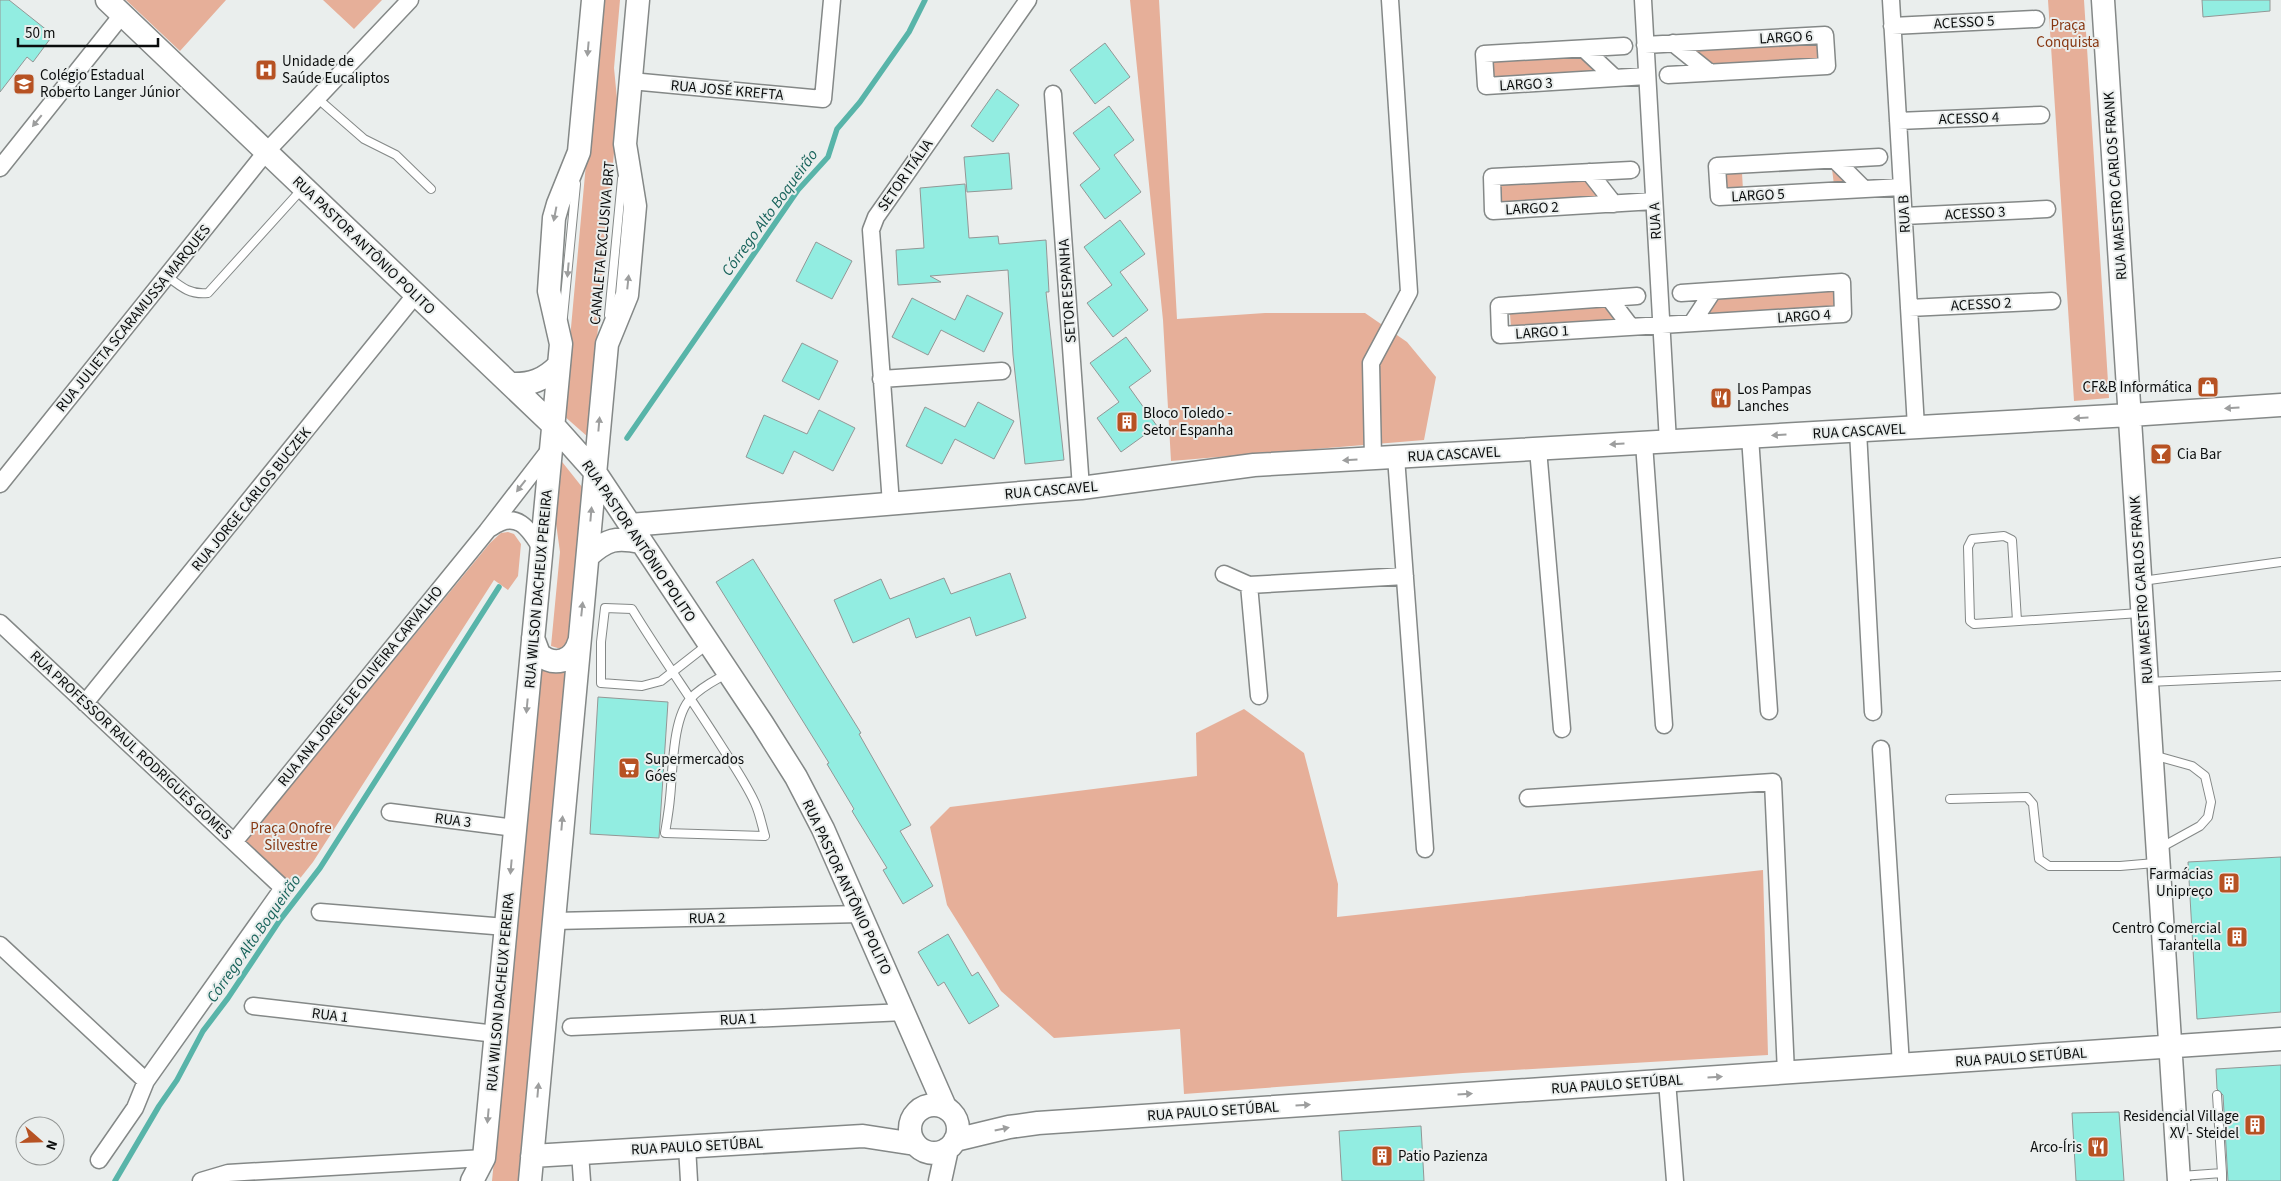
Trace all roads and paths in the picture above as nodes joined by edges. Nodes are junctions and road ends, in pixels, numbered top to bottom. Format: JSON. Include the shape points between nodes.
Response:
{"nodes":[{"id":1,"x":410,"y":0,"type":"edge"},
{"id":2,"x":593,"y":0,"type":"edge"},
{"id":3,"x":638,"y":0,"type":"edge"},
{"id":4,"x":832,"y":0,"type":"edge"},
{"id":5,"x":1028,"y":0,"type":"edge"},
{"id":6,"x":1390,"y":0,"type":"edge"},
{"id":7,"x":1643,"y":0,"type":"edge"},
{"id":8,"x":1891,"y":0,"type":"edge"},
{"id":9,"x":2103,"y":0,"type":"edge"},
{"id":10,"x":115,"y":7,"type":"edge"},
{"id":11,"x":2036,"y":19,"type":"dead end"},
{"id":12,"x":1892,"y":26,"type":"junction"},
{"id":13,"x":1673,"y":43,"type":"junction"},
{"id":14,"x":1646,"y":45,"type":"junction"},
{"id":15,"x":1624,"y":46,"type":"dead end"},
{"id":16,"x":1584,"y":48,"type":"junction"},
{"id":17,"x":1709,"y":72,"type":"junction"},
{"id":18,"x":1668,"y":75,"type":"dead end"},
{"id":19,"x":1647,"y":76,"type":"junction"},
{"id":20,"x":1615,"y":78,"type":"junction"},
{"id":21,"x":631,"y":81,"type":"junction"},
{"id":22,"x":1053,"y":94,"type":"dead end"},
{"id":23,"x":318,"y":98,"type":"junction"},
{"id":24,"x":2041,"y":115,"type":"dead end"},
{"id":25,"x":1898,"y":121,"type":"junction"},
{"id":26,"x":266,"y":152,"type":"junction"},
{"id":27,"x":1879,"y":157,"type":"dead end"},
{"id":28,"x":1835,"y":160,"type":"junction"},
{"id":29,"x":0,"y":168,"type":"edge"},
{"id":30,"x":1631,"y":170,"type":"dead end"},
{"id":31,"x":1589,"y":172,"type":"junction"},
{"id":32,"x":1902,"y":186,"type":"junction"},
{"id":33,"x":304,"y":187,"type":"junction"},
{"id":34,"x":431,"y":189,"type":"dead end"},
{"id":35,"x":1864,"y":189,"type":"junction"},
{"id":36,"x":1654,"y":201,"type":"junction"},
{"id":37,"x":1614,"y":204,"type":"junction"},
{"id":38,"x":2047,"y":209,"type":"dead end"},
{"id":39,"x":1904,"y":216,"type":"junction"},
{"id":40,"x":167,"y":276,"type":"junction"},
{"id":41,"x":1713,"y":291,"type":"junction"},
{"id":42,"x":1681,"y":293,"type":"dead end"},
{"id":43,"x":416,"y":294,"type":"junction"},
{"id":44,"x":1637,"y":296,"type":"dead end"},
{"id":45,"x":1608,"y":298,"type":"junction"},
{"id":46,"x":2052,"y":301,"type":"dead end"},
{"id":47,"x":1909,"y":308,"type":"junction"},
{"id":48,"x":1692,"y":323,"type":"junction"},
{"id":49,"x":1661,"y":325,"type":"junction"},
{"id":50,"x":1632,"y":327,"type":"junction"},
{"id":51,"x":560,"y":355,"type":"junction"},
{"id":52,"x":1002,"y":371,"type":"dead end"},
{"id":53,"x":881,"y":379,"type":"junction"},
{"id":54,"x":510,"y":384,"type":"junction"},
{"id":55,"x":2281,"y":405,"type":"edge"},
{"id":56,"x":2130,"y":416,"type":"junction"},
{"id":57,"x":554,"y":426,"type":"junction"},
{"id":58,"x":1916,"y":428,"type":"junction"},
{"id":59,"x":1858,"y":431,"type":"junction"},
{"id":60,"x":1750,"y":437,"type":"junction"},
{"id":61,"x":1668,"y":442,"type":"junction"},
{"id":62,"x":1644,"y":443,"type":"junction"},
{"id":63,"x":551,"y":448,"type":"junction"},
{"id":64,"x":1538,"y":449,"type":"junction"},
{"id":65,"x":1396,"y":457,"type":"junction"},
{"id":66,"x":1373,"y":458,"type":"junction"},
{"id":67,"x":595,"y":472,"type":"junction"},
{"id":68,"x":0,"y":484,"type":"edge"},
{"id":69,"x":1081,"y":488,"type":"junction"},
{"id":70,"x":891,"y":504,"type":"junction"},
{"id":71,"x":487,"y":531,"type":"junction"},
{"id":72,"x":635,"y":533,"type":"junction"},
{"id":73,"x":542,"y":550,"type":"junction"},
{"id":74,"x":588,"y":556,"type":"junction"},
{"id":75,"x":2281,"y":562,"type":"edge"},
{"id":76,"x":1224,"y":574,"type":"dead end"},
{"id":77,"x":1405,"y":576,"type":"junction"},
{"id":78,"x":2140,"y":582,"type":"junction"},
{"id":79,"x":1249,"y":585,"type":"junction"},
{"id":80,"x":2142,"y":613,"type":"junction"},
{"id":81,"x":2017,"y":621,"type":"junction"},
{"id":82,"x":0,"y":623,"type":"edge"},
{"id":83,"x":533,"y":638,"type":"junction"},
{"id":84,"x":579,"y":642,"type":"junction"},
{"id":85,"x":708,"y":644,"type":"junction"},
{"id":86,"x":728,"y":672,"type":"junction"},
{"id":87,"x":674,"y":673,"type":"junction"},
{"id":88,"x":2281,"y":676,"type":"edge"},
{"id":89,"x":2147,"y":682,"type":"junction"},
{"id":90,"x":1259,"y":696,"type":"dead end"},
{"id":91,"x":691,"y":698,"type":"junction"},
{"id":92,"x":85,"y":703,"type":"junction"},
{"id":93,"x":1769,"y":711,"type":"dead end"},
{"id":94,"x":1873,"y":712,"type":"dead end"},
{"id":95,"x":1664,"y":725,"type":"dead end"},
{"id":96,"x":1562,"y":729,"type":"dead end"},
{"id":97,"x":1881,"y":749,"type":"dead end"},
{"id":98,"x":2151,"y":754,"type":"junction"},
{"id":99,"x":1528,"y":798,"type":"dead end"},
{"id":100,"x":1950,"y":799,"type":"dead end"},
{"id":101,"x":390,"y":812,"type":"dead end"},
{"id":102,"x":515,"y":828,"type":"junction"},
{"id":103,"x":234,"y":842,"type":"junction"},
{"id":104,"x":1425,"y":849,"type":"dead end"},
{"id":105,"x":2158,"y":856,"type":"junction"},
{"id":106,"x":320,"y":912,"type":"dead end"},
{"id":107,"x":861,"y":914,"type":"junction"},
{"id":108,"x":554,"y":921,"type":"junction"},
{"id":109,"x":506,"y":927,"type":"junction"},
{"id":110,"x":0,"y":945,"type":"edge"},
{"id":111,"x":253,"y":1006,"type":"dead end"},
{"id":112,"x":905,"y":1012,"type":"junction"},
{"id":113,"x":571,"y":1027,"type":"dead end"},
{"id":114,"x":496,"y":1034,"type":"junction"},
{"id":115,"x":2281,"y":1039,"type":"edge"},
{"id":116,"x":2170,"y":1047,"type":"junction"},
{"id":117,"x":917,"y":1048,"type":"junction"},
{"id":118,"x":1901,"y":1065,"type":"junction"},
{"id":119,"x":1786,"y":1072,"type":"junction"},
{"id":120,"x":1667,"y":1080,"type":"junction"},
{"id":121,"x":146,"y":1081,"type":"junction"},
{"id":122,"x":2217,"y":1095,"type":"dead end"},
{"id":123,"x":945,"y":1107,"type":"junction"},
{"id":124,"x":913,"y":1117,"type":"junction"},
{"id":125,"x":863,"y":1136,"type":"junction"},
{"id":126,"x":951,"y":1144,"type":"junction"},
{"id":127,"x":687,"y":1146,"type":"junction"},
{"id":128,"x":918,"y":1147,"type":"junction"},
{"id":129,"x":580,"y":1153,"type":"junction"},
{"id":130,"x":532,"y":1156,"type":"junction"},
{"id":131,"x":484,"y":1158,"type":"junction"},
{"id":132,"x":99,"y":1160,"type":"dead end"},
{"id":133,"x":2222,"y":1177,"type":"edge"},
{"id":134,"x":2179,"y":1179,"type":"edge"},
{"id":135,"x":201,"y":1181,"type":"edge"},
{"id":136,"x":472,"y":1181,"type":"edge"},
{"id":137,"x":482,"y":1181,"type":"edge"},
{"id":138,"x":530,"y":1181,"type":"edge"},
{"id":139,"x":582,"y":1181,"type":"edge"},
{"id":140,"x":689,"y":1181,"type":"edge"},
{"id":141,"x":928,"y":1181,"type":"edge"},
{"id":142,"x":940,"y":1181,"type":"edge"},
{"id":143,"x":1675,"y":1181,"type":"edge"}],
"edges":[{"from":1,"to":23,"type":"street","name":"RUA JULIETA SCARAMUSSA MARQUES"},
{"from":2,"to":51,"type":"main road","name":"RUA WILSON DACHEUX PEREIRA","one_way":true,"via":[[579,152],[554,218],[549,292]]},
{"from":3,"to":21,"type":"main road"},
{"from":4,"to":21,"type":"street","name":"RUA JOSÉ KREFTA","via":[[823,99]]},
{"from":5,"to":53,"type":"street","name":"SETOR ITÁLIA","via":[[876,217],[871,230]]},
{"from":6,"to":66,"type":"street","via":[[1409,292],[1372,363]]},
{"from":7,"to":14,"type":"street","name":"RUA A"},
{"from":8,"to":12,"type":"street","name":"RUA B"},
{"from":9,"to":56,"type":"main road","name":"RUA MAESTRO CARLOS FRANK"},
{"from":10,"to":26,"type":"main road","name":"RUA PASTOR ANTÔNIO POLITO"},
{"from":10,"to":29,"type":"street","one_way":true},
{"from":11,"to":12,"type":"street","name":"ACESSO 5"},
{"from":12,"to":25,"type":"street","name":"RUA B"},
{"from":13,"to":14,"type":"street","name":"LARGO 6"},
{"from":13,"to":17,"type":"street"},
{"from":13,"to":17,"type":"street","name":"LARGO 6","via":[[1825,34],[1827,66]]},
{"from":14,"to":19,"type":"street","name":"RUA A"},
{"from":15,"to":16,"type":"street","name":"LARGO 3"},
{"from":16,"to":20,"type":"street"},
{"from":16,"to":20,"type":"street","name":"LARGO 3","via":[[1484,54],[1486,86]]},
{"from":17,"to":18,"type":"street","name":"LARGO 6"},
{"from":19,"to":20,"type":"street","name":"LARGO 3"},
{"from":19,"to":36,"type":"street","name":"RUA A"},
{"from":67,"to":21,"type":"main road","one_way":true,"via":[[607,344],[623,306],[628,284],[635,206],[625,144]]},
{"from":22,"to":69,"type":"street","name":"SETOR ESPANHA"},
{"from":23,"to":26,"type":"street","name":"RUA JULIETA SCARAMUSSA MARQUES"},
{"from":23,"to":34,"type":"lane","via":[[364,139],[396,155]]},
{"from":24,"to":25,"type":"street","name":"ACESSO 4"},
{"from":25,"to":32,"type":"street","name":"RUA B"},
{"from":26,"to":33,"type":"main road","name":"RUA PASTOR ANTÔNIO POLITO"},
{"from":26,"to":40,"type":"street","name":"RUA JULIETA SCARAMUSSA MARQUES"},
{"from":27,"to":28,"type":"street","name":"LARGO 5"},
{"from":28,"to":35,"type":"street"},
{"from":28,"to":35,"type":"street","name":"LARGO 5","via":[[1717,166],[1718,198]]},
{"from":30,"to":31,"type":"street","name":"LARGO 2"},
{"from":31,"to":37,"type":"street"},
{"from":31,"to":37,"type":"street","name":"LARGO 2","via":[[1492,177],[1493,210]]},
{"from":32,"to":35,"type":"street","name":"LARGO 5"},
{"from":32,"to":39,"type":"street","name":"RUA B"},
{"from":33,"to":40,"type":"lane","via":[[208,293],[187,292]]},
{"from":33,"to":43,"type":"main road","name":"RUA PASTOR ANTÔNIO POLITO"},
{"from":36,"to":37,"type":"street","name":"LARGO 2"},
{"from":36,"to":49,"type":"street","name":"RUA A"},
{"from":38,"to":39,"type":"street","name":"ACESSO 3"},
{"from":39,"to":47,"type":"street","name":"RUA B"},
{"from":40,"to":68,"type":"street","name":"RUA JULIETA SCARAMUSSA MARQUES"},
{"from":41,"to":42,"type":"street","name":"LARGO 4"},
{"from":41,"to":48,"type":"street"},
{"from":41,"to":48,"type":"street","name":"LARGO 4","via":[[1842,282],[1843,314]]},
{"from":43,"to":54,"type":"main road","name":"RUA PASTOR ANTÔNIO POLITO"},
{"from":43,"to":92,"type":"street","name":"RUA JORGE CARLOS BUCZEK"},
{"from":44,"to":45,"type":"street","name":"LARGO 1"},
{"from":45,"to":50,"type":"street"},
{"from":45,"to":50,"type":"street","name":"LARGO 1","via":[[1499,306],[1500,335]]},
{"from":46,"to":47,"type":"street","name":"ACESSO 2"},
{"from":47,"to":58,"type":"street","name":"RUA B"},
{"from":48,"to":49,"type":"street","name":"LARGO 4"},
{"from":49,"to":50,"type":"street","name":"LARGO 1"},
{"from":49,"to":61,"type":"street","name":"RUA A"},
{"from":51,"to":54,"type":"main road","via":[[549,375],[537,382]]},
{"from":51,"to":57,"type":"main road","name":"RUA WILSON DACHEUX PEREIRA"},
{"from":52,"to":53,"type":"street"},
{"from":53,"to":70,"type":"street","name":"SETOR ITÁLIA"},
{"from":54,"to":57,"type":"main road","name":"RUA PASTOR ANTÔNIO POLITO"},
{"from":55,"to":56,"type":"main road","name":"RUA CASCAVEL","one_way":true},
{"from":56,"to":58,"type":"main road","name":"RUA CASCAVEL","one_way":true},
{"from":56,"to":78,"type":"main road","name":"RUA MAESTRO CARLOS FRANK"},
{"from":57,"to":63,"type":"main road","name":"RUA WILSON DACHEUX PEREIRA"},
{"from":57,"to":67,"type":"main road","name":"RUA PASTOR ANTÔNIO POLITO"},
{"from":58,"to":59,"type":"main road","name":"RUA CASCAVEL"},
{"from":59,"to":60,"type":"main road","name":"RUA CASCAVEL","one_way":true},
{"from":59,"to":94,"type":"street"},
{"from":60,"to":61,"type":"main road","name":"RUA CASCAVEL"},
{"from":60,"to":93,"type":"street"},
{"from":61,"to":62,"type":"main road","name":"RUA CASCAVEL"},
{"from":62,"to":64,"type":"main road","name":"RUA CASCAVEL","one_way":true},
{"from":62,"to":95,"type":"street"},
{"from":63,"to":71,"type":"street","name":"RUA ANA JORGE DE OLIVEIRA CARVALHO","one_way":true},
{"from":63,"to":73,"type":"main road","name":"RUA WILSON DACHEUX PEREIRA"},
{"from":64,"to":65,"type":"main road","name":"RUA CASCAVEL"},
{"from":64,"to":96,"type":"street"},
{"from":65,"to":66,"type":"main road","name":"RUA CASCAVEL"},
{"from":65,"to":77,"type":"street"},
{"from":66,"to":69,"type":"main road","name":"RUA CASCAVEL","one_way":true,"via":[[1254,465]]},
{"from":67,"to":72,"type":"main road","name":"RUA PASTOR ANTÔNIO POLITO"},
{"from":74,"to":67,"type":"main road","one_way":true},
{"from":69,"to":70,"type":"main road","name":"RUA CASCAVEL"},
{"from":70,"to":72,"type":"main road","name":"RUA CASCAVEL"},
{"from":71,"to":73,"type":"street","name":"RUA ANA JORGE DE OLIVEIRA CARVALHO","via":[[501,520],[518,521],[531,532]]},
{"from":71,"to":103,"type":"street","name":"RUA ANA JORGE DE OLIVEIRA CARVALHO"},
{"from":72,"to":74,"type":"main road","name":"RUA CASCAVEL","via":[[599,546]]},
{"from":72,"to":85,"type":"main road","name":"RUA PASTOR ANTÔNIO POLITO"},
{"from":73,"to":83,"type":"main road","name":"RUA WILSON DACHEUX PEREIRA"},
{"from":84,"to":74,"type":"main road","one_way":true},
{"from":75,"to":78,"type":"lane"},
{"from":76,"to":79,"type":"street"},
{"from":77,"to":79,"type":"street"},
{"from":77,"to":104,"type":"street"},
{"from":78,"to":80,"type":"main road","name":"RUA MAESTRO CARLOS FRANK"},
{"from":79,"to":90,"type":"street"},
{"from":80,"to":81,"type":"lane"},
{"from":80,"to":89,"type":"main road","name":"RUA MAESTRO CARLOS FRANK"},
{"from":81,"to":81,"type":"lane","via":[[2012,540],[2004,536],[1972,539],[1968,547],[1970,621],[1976,625]]},
{"from":82,"to":92,"type":"street","name":"RUA PROFESSOR RAUL RODRIGUES GOMES"},
{"from":83,"to":84,"type":"main road","via":[[538,654],[553,662],[573,655]]},
{"from":83,"to":102,"type":"main road","name":"RUA WILSON DACHEUX PEREIRA","one_way":true},
{"from":108,"to":84,"type":"main road","one_way":true},
{"from":85,"to":86,"type":"main road","name":"RUA PASTOR ANTÔNIO POLITO"},
{"from":85,"to":87,"type":"lane"},
{"from":86,"to":91,"type":"lane"},
{"from":86,"to":107,"type":"main road","name":"RUA PASTOR ANTÔNIO POLITO","via":[[796,777]]},
{"from":87,"to":87,"type":"lane","via":[[632,609],[605,608],[601,683],[642,686],[661,681]]},
{"from":87,"to":91,"type":"lane"},
{"from":88,"to":89,"type":"lane"},
{"from":89,"to":98,"type":"main road","name":"RUA MAESTRO CARLOS FRANK"},
{"from":91,"to":91,"type":"lane","via":[[682,710],[665,833],[765,836],[756,804]]},
{"from":92,"to":103,"type":"street","name":"RUA PROFESSOR RAUL RODRIGUES GOMES"},
{"from":97,"to":118,"type":"street"},
{"from":98,"to":105,"type":"main road","name":"RUA MAESTRO CARLOS FRANK"},
{"from":98,"to":105,"type":"lane","via":[[2192,766],[2205,776],[2211,802],[2208,817],[2200,826]]},
{"from":99,"to":119,"type":"street","via":[[1772,782]]},
{"from":100,"to":105,"type":"lane","via":[[2027,797],[2032,804],[2038,859],[2049,866],[2120,866]]},
{"from":101,"to":102,"type":"street","name":"RUA 3"},
{"from":102,"to":109,"type":"main road","name":"RUA WILSON DACHEUX PEREIRA","one_way":true},
{"from":103,"to":121,"type":"street","name":"RUA PROFESSOR RAUL RODRIGUES GOMES","via":[[283,888]]},
{"from":105,"to":116,"type":"main road","name":"RUA MAESTRO CARLOS FRANK"},
{"from":106,"to":109,"type":"street"},
{"from":107,"to":108,"type":"street","name":"RUA 2"},
{"from":107,"to":112,"type":"main road","name":"RUA PASTOR ANTÔNIO POLITO"},
{"from":130,"to":108,"type":"main road","one_way":true},
{"from":109,"to":114,"type":"main road","name":"RUA WILSON DACHEUX PEREIRA"},
{"from":110,"to":121,"type":"street"},
{"from":111,"to":114,"type":"street","name":"RUA 1"},
{"from":112,"to":113,"type":"street","name":"RUA 1"},
{"from":112,"to":117,"type":"main road","name":"RUA PASTOR ANTÔNIO POLITO"},
{"from":114,"to":131,"type":"main road","name":"RUA WILSON DACHEUX PEREIRA","one_way":true},
{"from":115,"to":116,"type":"main road","name":"RUA PAULO SETÚBAL"},
{"from":116,"to":118,"type":"main road","name":"RUA PAULO SETÚBAL"},
{"from":116,"to":134,"type":"main road","name":"RUA MAESTRO CARLOS FRANK"},
{"from":117,"to":123,"type":"main road","name":"RUA PASTOR ANTÔNIO POLITO"},
{"from":117,"to":124,"type":"main road","name":"RUA PASTOR ANTÔNIO POLITO","via":[[918,1095]]},
{"from":118,"to":119,"type":"main road","name":"RUA PAULO SETÚBAL"},
{"from":120,"to":119,"type":"main road","name":"RUA PAULO SETÚBAL","one_way":true},
{"from":126,"to":120,"type":"main road","name":"RUA PAULO SETÚBAL","one_way":true,"via":[[980,1133],[1038,1123]]},
{"from":120,"to":143,"type":"street"},
{"from":121,"to":132,"type":"street","via":[[134,1108]]},
{"from":122,"to":133,"type":"lane"},
{"from":123,"to":124,"type":"main road","via":[[929,1105]]},
{"from":123,"to":126,"type":"main road","via":[[958,1126]]},
{"from":124,"to":125,"type":"main road","name":"RUA PAULO SETÚBAL"},
{"from":124,"to":128,"type":"main road","via":[[911,1137]]},
{"from":125,"to":127,"type":"main road","name":"RUA PAULO SETÚBAL"},
{"from":125,"to":128,"type":"main road","name":"RUA PAULO SETÚBAL"},
{"from":126,"to":128,"type":"main road","via":[[934,1153]]},
{"from":126,"to":142,"type":"main road"},
{"from":127,"to":129,"type":"main road","name":"RUA PAULO SETÚBAL"},
{"from":127,"to":140,"type":"street"},
{"from":128,"to":141,"type":"main road"},
{"from":129,"to":130,"type":"main road","name":"RUA PAULO SETÚBAL"},
{"from":129,"to":139,"type":"street"},
{"from":130,"to":138,"type":"main road"},
{"from":131,"to":135,"type":"street","via":[[228,1173]]},
{"from":131,"to":136,"type":"main road","name":"RUA WILSON DACHEUX PEREIRA"},
{"from":131,"to":137,"type":"lane"},
{"from":133,"to":134,"type":"lane"}]}
